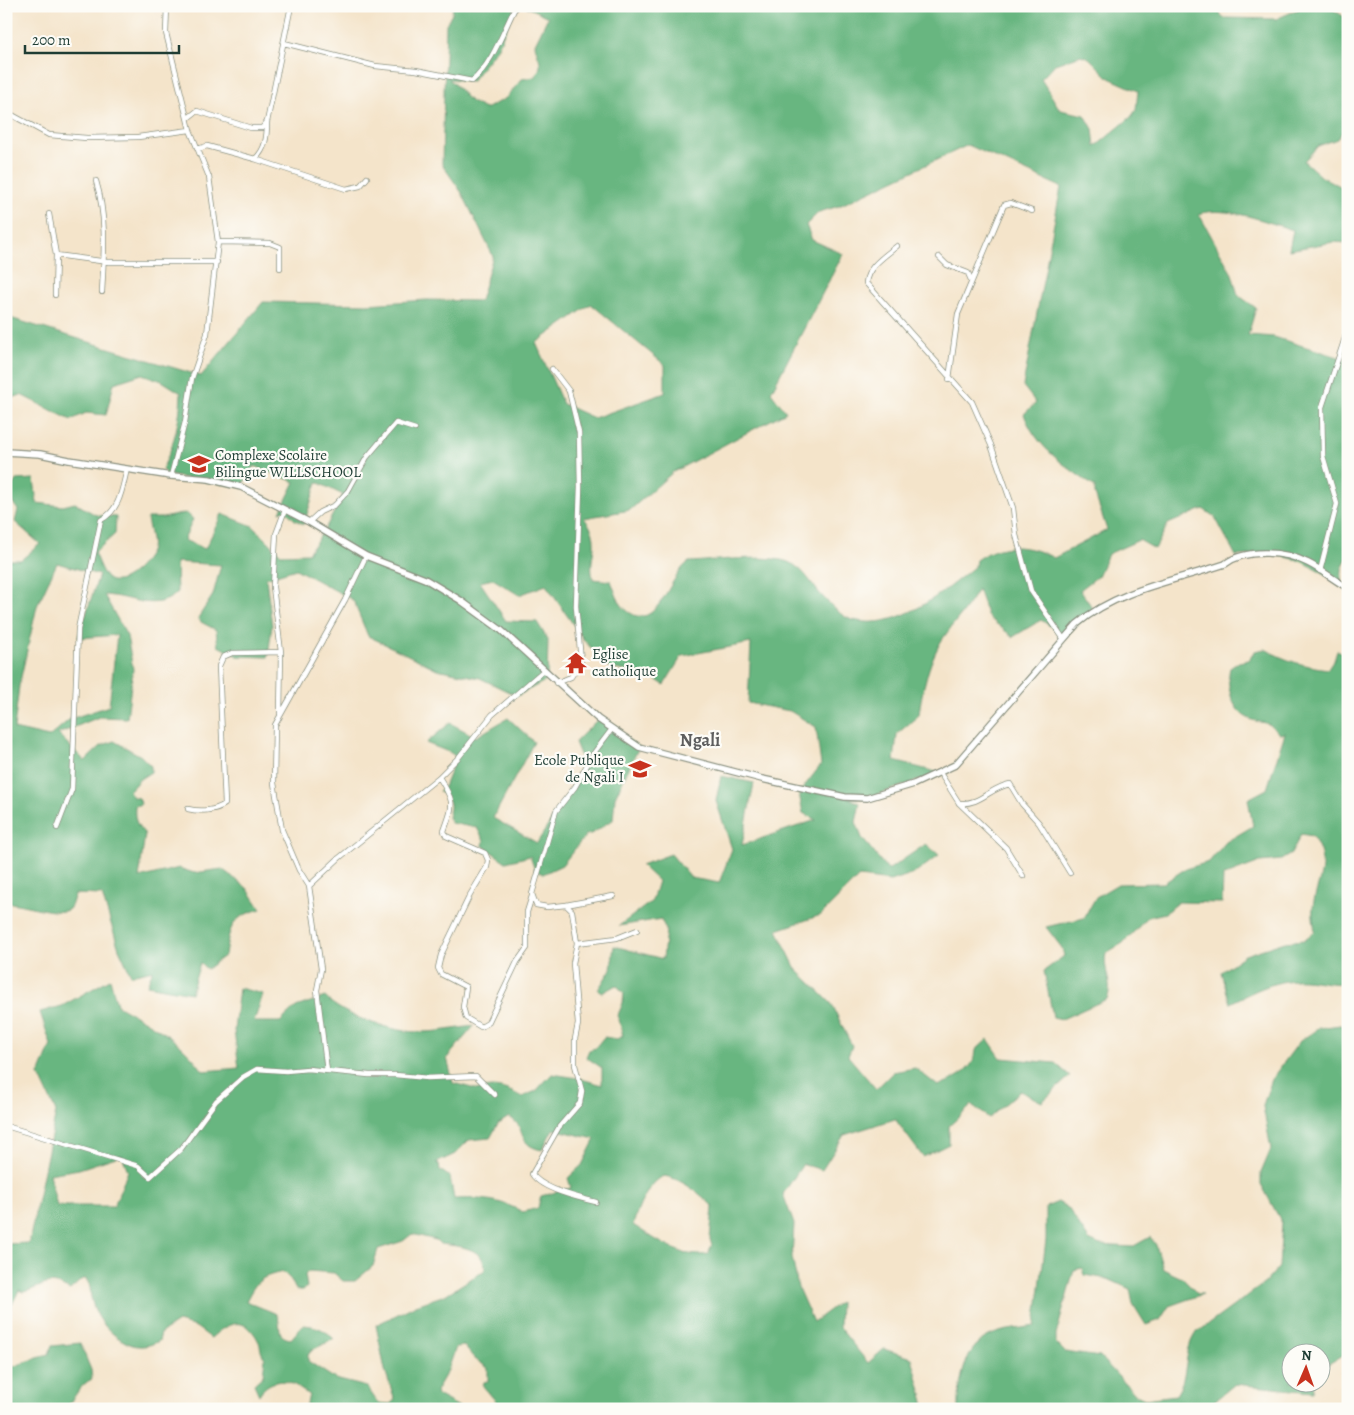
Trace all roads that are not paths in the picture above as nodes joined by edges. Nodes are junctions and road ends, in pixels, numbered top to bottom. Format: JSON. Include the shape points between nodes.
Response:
{"nodes":[{"id":1,"x":167,"y":6,"type":"edge"},
{"id":2,"x":291,"y":6,"type":"edge"},
{"id":3,"x":516,"y":6,"type":"edge"},
{"id":4,"x":284,"y":43,"type":"junction"},
{"id":5,"x":12,"y":115,"type":"dead end"},
{"id":6,"x":188,"y":118,"type":"junction"},
{"id":7,"x":267,"y":122,"type":"junction"},
{"id":8,"x":190,"y":130,"type":"junction"},
{"id":9,"x":198,"y":149,"type":"junction"},
{"id":10,"x":255,"y":159,"type":"junction"},
{"id":11,"x":367,"y":178,"type":"dead end"},
{"id":12,"x":96,"y":180,"type":"dead end"},
{"id":13,"x":1032,"y":211,"type":"dead end"},
{"id":14,"x":49,"y":214,"type":"dead end"},
{"id":15,"x":218,"y":242,"type":"junction"},
{"id":16,"x":897,"y":246,"type":"dead end"},
{"id":17,"x":56,"y":254,"type":"junction"},
{"id":18,"x":938,"y":257,"type":"dead end"},
{"id":19,"x":104,"y":261,"type":"junction"},
{"id":20,"x":217,"y":262,"type":"junction"},
{"id":21,"x":280,"y":268,"type":"dead end"},
{"id":22,"x":971,"y":280,"type":"junction"},
{"id":23,"x":102,"y":292,"type":"dead end"},
{"id":24,"x":55,"y":295,"type":"dead end"},
{"id":25,"x":1348,"y":329,"type":"edge"},
{"id":26,"x":552,"y":369,"type":"dead end"},
{"id":27,"x":949,"y":379,"type":"junction"},
{"id":28,"x":416,"y":429,"type":"dead end"},
{"id":29,"x":6,"y":452,"type":"edge"},
{"id":30,"x":127,"y":469,"type":"junction"},
{"id":31,"x":171,"y":476,"type":"junction"},
{"id":32,"x":285,"y":510,"type":"junction"},
{"id":33,"x":309,"y":522,"type":"junction"},
{"id":34,"x":366,"y":556,"type":"junction"},
{"id":35,"x":1320,"y":571,"type":"junction"},
{"id":36,"x":1348,"y":588,"type":"edge"},
{"id":37,"x":1063,"y":638,"type":"junction"},
{"id":38,"x":281,"y":652,"type":"junction"},
{"id":39,"x":544,"y":670,"type":"junction"},
{"id":40,"x":556,"y":683,"type":"junction"},
{"id":41,"x":280,"y":714,"type":"junction"},
{"id":42,"x":612,"y":729,"type":"junction"},
{"id":43,"x":940,"y":773,"type":"junction"},
{"id":44,"x":439,"y":777,"type":"junction"},
{"id":45,"x":959,"y":803,"type":"junction"},
{"id":46,"x":188,"y":809,"type":"dead end"},
{"id":47,"x":57,"y":828,"type":"dead end"},
{"id":48,"x":1070,"y":873,"type":"dead end"},
{"id":49,"x":1023,"y":876,"type":"dead end"},
{"id":50,"x":309,"y":886,"type":"junction"},
{"id":51,"x":532,"y":894,"type":"junction"},
{"id":52,"x":613,"y":896,"type":"dead end"},
{"id":53,"x":566,"y":904,"type":"junction"},
{"id":54,"x":637,"y":930,"type":"dead end"},
{"id":55,"x":577,"y":943,"type":"junction"},
{"id":56,"x":327,"y":1071,"type":"junction"},
{"id":57,"x":495,"y":1095,"type":"dead end"},
{"id":58,"x":6,"y":1126,"type":"edge"},
{"id":59,"x":596,"y":1202,"type":"dead end"}],
"edges":[{"from":1,"to":6,"type":"street","via":[[166,33]]},
{"from":2,"to":4,"type":"street"},
{"from":3,"to":4,"type":"street","via":[[498,47],[472,82],[416,70],[375,66]]},
{"from":4,"to":7,"type":"street"},
{"from":5,"to":8,"type":"street","via":[[49,135],[68,137],[138,137]]},
{"from":6,"to":7,"type":"street","via":[[197,111],[251,128],[262,128]]},
{"from":6,"to":8,"type":"street"},
{"from":7,"to":10,"type":"street","via":[[263,152]]},
{"from":8,"to":9,"type":"street"},
{"from":9,"to":10,"type":"street","via":[[207,146]]},
{"from":9,"to":15,"type":"street","via":[[209,178]]},
{"from":10,"to":11,"type":"street","via":[[346,189],[360,186]]},
{"from":12,"to":19,"type":"street","via":[[102,200]]},
{"from":13,"to":22,"type":"street","via":[[1011,202],[1004,204]]},
{"from":14,"to":17,"type":"street"},
{"from":15,"to":20,"type":"street"},
{"from":15,"to":21,"type":"street","via":[[270,243],[280,247]]},
{"from":16,"to":27,"type":"street","via":[[866,276],[866,283]]},
{"from":17,"to":19,"type":"street"},
{"from":17,"to":24,"type":"street"},
{"from":18,"to":22,"type":"street","via":[[947,265],[968,273]]},
{"from":19,"to":20,"type":"street"},
{"from":19,"to":23,"type":"street"},
{"from":20,"to":31,"type":"street","via":[[207,334],[192,378]]},
{"from":22,"to":27,"type":"street","via":[[958,314]]},
{"from":25,"to":35,"type":"street","via":[[1322,406],[1323,456],[1338,504]]},
{"from":26,"to":40,"type":"street","via":[[568,391],[579,433],[580,460],[576,606],[581,661],[571,677]]},
{"from":27,"to":37,"type":"street","via":[[972,402],[991,445],[1014,508],[1016,535],[1031,592]]},
{"from":28,"to":33,"type":"street","via":[[396,423],[367,457],[348,491]]},
{"from":29,"to":30,"type":"street","via":[[40,454]]},
{"from":30,"to":31,"type":"street"},
{"from":30,"to":47,"type":"street","via":[[119,501],[110,515],[101,520],[84,596],[78,629],[72,789]]},
{"from":31,"to":32,"type":"street","via":[[241,486]]},
{"from":32,"to":33,"type":"street"},
{"from":32,"to":38,"type":"street","via":[[276,534],[273,587]]},
{"from":33,"to":34,"type":"street"},
{"from":34,"to":39,"type":"street","via":[[425,579],[460,600],[501,630]]},
{"from":34,"to":41,"type":"street","via":[[345,600]]},
{"from":35,"to":36,"type":"street"},
{"from":35,"to":37,"type":"street","via":[[1307,562],[1274,554],[1236,556],[1225,564],[1131,594],[1094,610]]},
{"from":37,"to":43,"type":"street","via":[[955,765]]},
{"from":38,"to":41,"type":"street"},
{"from":38,"to":46,"type":"street","via":[[232,653],[223,657],[219,666],[225,804],[219,808]]},
{"from":39,"to":40,"type":"street"},
{"from":39,"to":44,"type":"street","via":[[492,715]]},
{"from":40,"to":42,"type":"street"},
{"from":41,"to":50,"type":"street","via":[[275,725],[274,783],[280,821],[299,870]]},
{"from":42,"to":43,"type":"street","via":[[639,748],[845,797],[867,798]]},
{"from":42,"to":51,"type":"street","via":[[593,754],[575,788],[556,811]]},
{"from":43,"to":45,"type":"street"},
{"from":44,"to":50,"type":"street"},
{"from":44,"to":51,"type":"street","via":[[453,806],[444,831],[446,836],[485,853],[488,860],[441,955],[438,968],[441,974],[466,987],[462,1007],[466,1018],[481,1027],[488,1023],[527,948],[527,912]]},
{"from":45,"to":48,"type":"street","via":[[970,804],[1010,784]]},
{"from":45,"to":49,"type":"street","via":[[1006,848]]},
{"from":50,"to":56,"type":"street","via":[[321,969],[317,990]]},
{"from":51,"to":53,"type":"street","via":[[536,905]]},
{"from":52,"to":53,"type":"street"},
{"from":53,"to":55,"type":"street","via":[[572,910]]},
{"from":54,"to":55,"type":"street","via":[[617,938]]},
{"from":55,"to":59,"type":"street","via":[[573,963],[578,1024],[575,1065],[582,1091],[580,1103],[558,1127],[532,1174],[536,1180],[569,1195]]},
{"from":56,"to":57,"type":"street","via":[[428,1078],[476,1076]]},
{"from":56,"to":58,"type":"street","via":[[258,1069],[243,1077],[216,1101],[181,1149],[150,1177],[138,1166]]}]}
